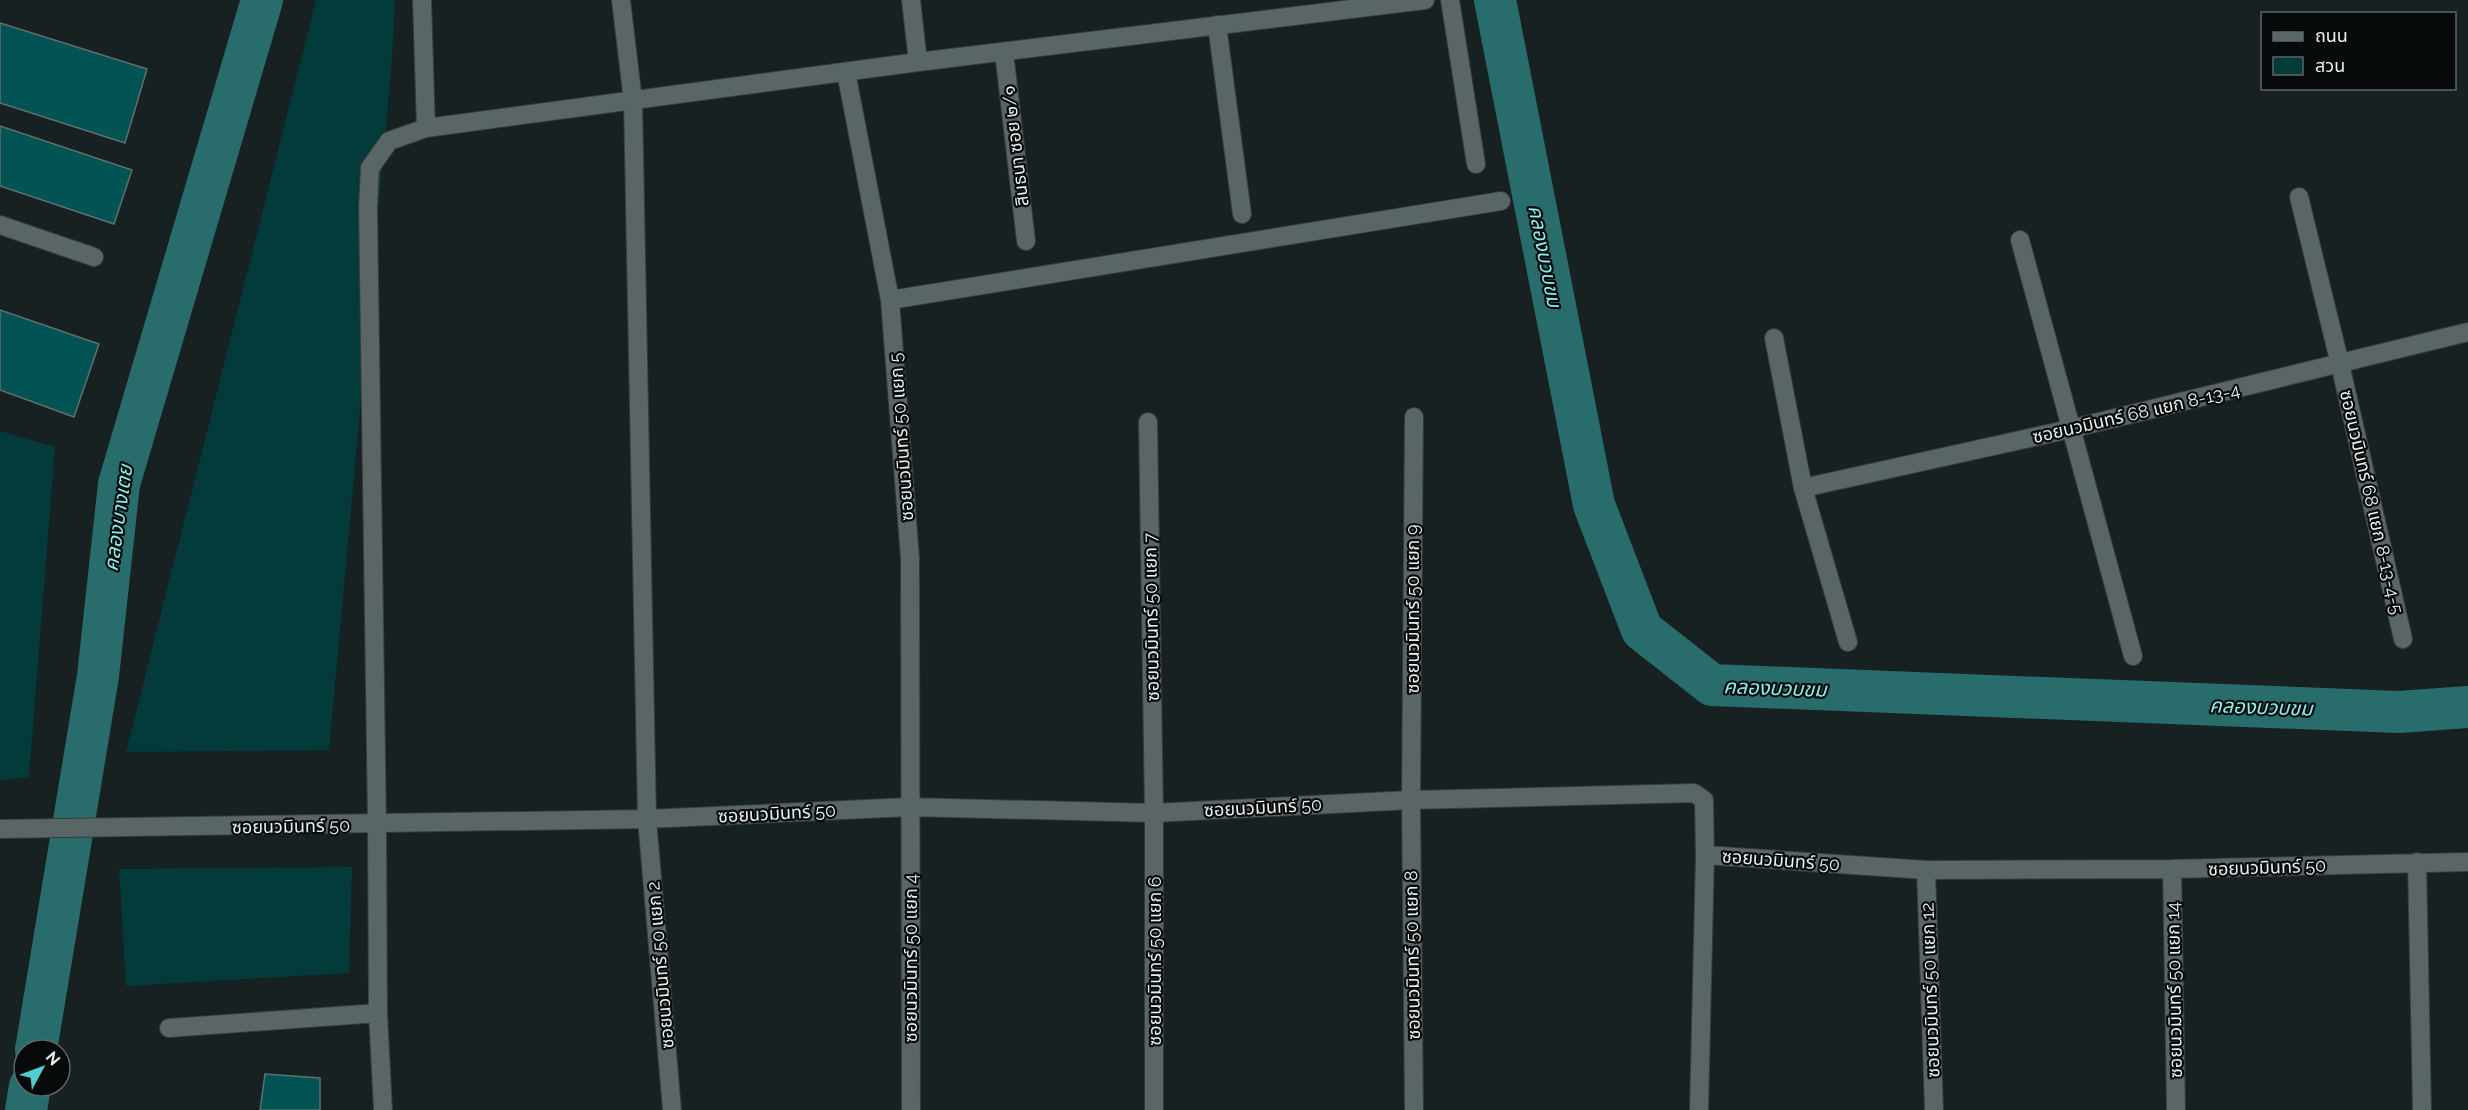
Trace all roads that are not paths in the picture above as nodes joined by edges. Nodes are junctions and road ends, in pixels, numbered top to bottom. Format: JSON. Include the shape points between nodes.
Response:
{"nodes":[{"id":1,"x":422,"y":0,"type":"edge"},
{"id":2,"x":621,"y":0,"type":"edge"},
{"id":3,"x":911,"y":0,"type":"edge"},
{"id":4,"x":1425,"y":0,"type":"edge"},
{"id":5,"x":1450,"y":0,"type":"edge"},
{"id":6,"x":1217,"y":26,"type":"junction"},
{"id":7,"x":1004,"y":52,"type":"junction"},
{"id":8,"x":918,"y":62,"type":"junction"},
{"id":9,"x":846,"y":72,"type":"junction"},
{"id":10,"x":633,"y":101,"type":"junction"},
{"id":11,"x":426,"y":128,"type":"junction"},
{"id":12,"x":1476,"y":164,"type":"dead end"},
{"id":13,"x":2299,"y":197,"type":"dead end"},
{"id":14,"x":1501,"y":201,"type":"dead end"},
{"id":15,"x":1242,"y":214,"type":"dead end"},
{"id":16,"x":0,"y":225,"type":"edge"},
{"id":17,"x":2020,"y":240,"type":"dead end"},
{"id":18,"x":1026,"y":241,"type":"dead end"},
{"id":19,"x":94,"y":257,"type":"dead end"},
{"id":20,"x":890,"y":300,"type":"junction"},
{"id":21,"x":2468,"y":332,"type":"edge"},
{"id":22,"x":1774,"y":338,"type":"dead end"},
{"id":23,"x":2340,"y":364,"type":"junction"},
{"id":24,"x":1414,"y":417,"type":"dead end"},
{"id":25,"x":1148,"y":422,"type":"dead end"},
{"id":26,"x":2070,"y":429,"type":"junction"},
{"id":27,"x":1803,"y":488,"type":"junction"},
{"id":28,"x":2403,"y":639,"type":"dead end"},
{"id":29,"x":1848,"y":642,"type":"dead end"},
{"id":30,"x":2133,"y":656,"type":"dead end"},
{"id":31,"x":1411,"y":800,"type":"junction"},
{"id":32,"x":909,"y":807,"type":"junction"},
{"id":33,"x":1154,"y":813,"type":"junction"},
{"id":34,"x":647,"y":819,"type":"junction"},
{"id":35,"x":377,"y":824,"type":"junction"},
{"id":36,"x":4,"y":828,"type":"edge"},
{"id":37,"x":1705,"y":855,"type":"junction"},
{"id":38,"x":2417,"y":862,"type":"junction"},
{"id":39,"x":2468,"y":862,"type":"edge"},
{"id":40,"x":2172,"y":869,"type":"junction"},
{"id":41,"x":1926,"y":870,"type":"junction"},
{"id":42,"x":378,"y":1013,"type":"junction"},
{"id":43,"x":169,"y":1028,"type":"dead end"},
{"id":44,"x":383,"y":1110,"type":"edge"},
{"id":45,"x":672,"y":1110,"type":"edge"},
{"id":46,"x":911,"y":1110,"type":"edge"},
{"id":47,"x":1154,"y":1110,"type":"edge"},
{"id":48,"x":1414,"y":1110,"type":"edge"},
{"id":49,"x":1699,"y":1110,"type":"edge"},
{"id":50,"x":1934,"y":1110,"type":"edge"},
{"id":51,"x":2176,"y":1110,"type":"edge"},
{"id":52,"x":2422,"y":1110,"type":"edge"}],
"edges":[{"from":1,"to":11,"type":"street"},
{"from":2,"to":10,"type":"street","name":"ซอยนวมินทร์ 50 แยก 2"},
{"from":3,"to":8,"type":"street"},
{"from":4,"to":6,"type":"street"},
{"from":5,"to":12,"type":"street"},
{"from":6,"to":7,"type":"street"},
{"from":6,"to":15,"type":"street"},
{"from":7,"to":8,"type":"street"},
{"from":7,"to":18,"type":"street","name":"สินธนา ซอย ๒/๑"},
{"from":8,"to":9,"type":"street"},
{"from":9,"to":10,"type":"street"},
{"from":9,"to":20,"type":"street","name":"ซอยนวมินทร์ 50 แยก 5"},
{"from":10,"to":11,"type":"street"},
{"from":10,"to":34,"type":"street","name":"ซอยนวมินทร์ 50 แยก 2"},
{"from":11,"to":35,"type":"street","via":[[388,141],[370,168]]},
{"from":13,"to":23,"type":"street","name":"ซอยนวมินทร์ 68 แยก 8-13-4-5"},
{"from":14,"to":20,"type":"street"},
{"from":16,"to":19,"type":"street"},
{"from":17,"to":26,"type":"street"},
{"from":20,"to":32,"type":"street","name":"ซอยนวมินทร์ 50 แยก 5","via":[[910,558]]},
{"from":21,"to":23,"type":"street","name":"ซอยนวมินทร์ 68 แยก 8-13-4"},
{"from":22,"to":27,"type":"street"},
{"from":23,"to":26,"type":"street","name":"ซอยนวมินทร์ 68 แยก 8-13-4"},
{"from":23,"to":28,"type":"street","name":"ซอยนวมินทร์ 68 แยก 8-13-4-5"},
{"from":24,"to":31,"type":"street","name":"ซอยนวมินทร์ 50 แยก 9"},
{"from":25,"to":33,"type":"street","name":"ซอยนวมินทร์ 50 แยก 7"},
{"from":26,"to":27,"type":"street","name":"ซอยนวมินทร์ 68 แยก 8-13-4"},
{"from":26,"to":30,"type":"street"},
{"from":27,"to":29,"type":"street"},
{"from":31,"to":33,"type":"street","name":"ซอยนวมินทร์ 50"},
{"from":31,"to":37,"type":"street","name":"ซอยนวมินทร์ 50","via":[[1694,792],[1704,800]]},
{"from":31,"to":48,"type":"street","name":"ซอยนวมินทร์ 50 แยก 8"},
{"from":32,"to":33,"type":"street","name":"ซอยนวมินทร์ 50"},
{"from":32,"to":34,"type":"street","name":"ซอยนวมินทร์ 50"},
{"from":32,"to":46,"type":"street","name":"ซอยนวมินทร์ 50 แยก 4"},
{"from":33,"to":47,"type":"street","name":"ซอยนวมินทร์ 50 แยก 6"},
{"from":34,"to":35,"type":"street","name":"ซอยนวมินทร์ 50"},
{"from":34,"to":45,"type":"street","name":"ซอยนวมินทร์ 50 แยก 2"},
{"from":35,"to":36,"type":"street","name":"ซอยนวมินทร์ 50"},
{"from":35,"to":42,"type":"street"},
{"from":37,"to":41,"type":"street","name":"ซอยนวมินทร์ 50"},
{"from":37,"to":49,"type":"street"},
{"from":38,"to":39,"type":"street","name":"ซอยนวมินทร์ 50"},
{"from":38,"to":40,"type":"street","name":"ซอยนวมินทร์ 50"},
{"from":38,"to":52,"type":"street"},
{"from":40,"to":41,"type":"street","name":"ซอยนวมินทร์ 50"},
{"from":40,"to":51,"type":"street","name":"ซอยนวมินทร์ 50 แยก 14"},
{"from":41,"to":50,"type":"street","name":"ซอยนวมินทร์ 50 แยก 12"},
{"from":42,"to":43,"type":"street"},
{"from":42,"to":44,"type":"street"}]}
